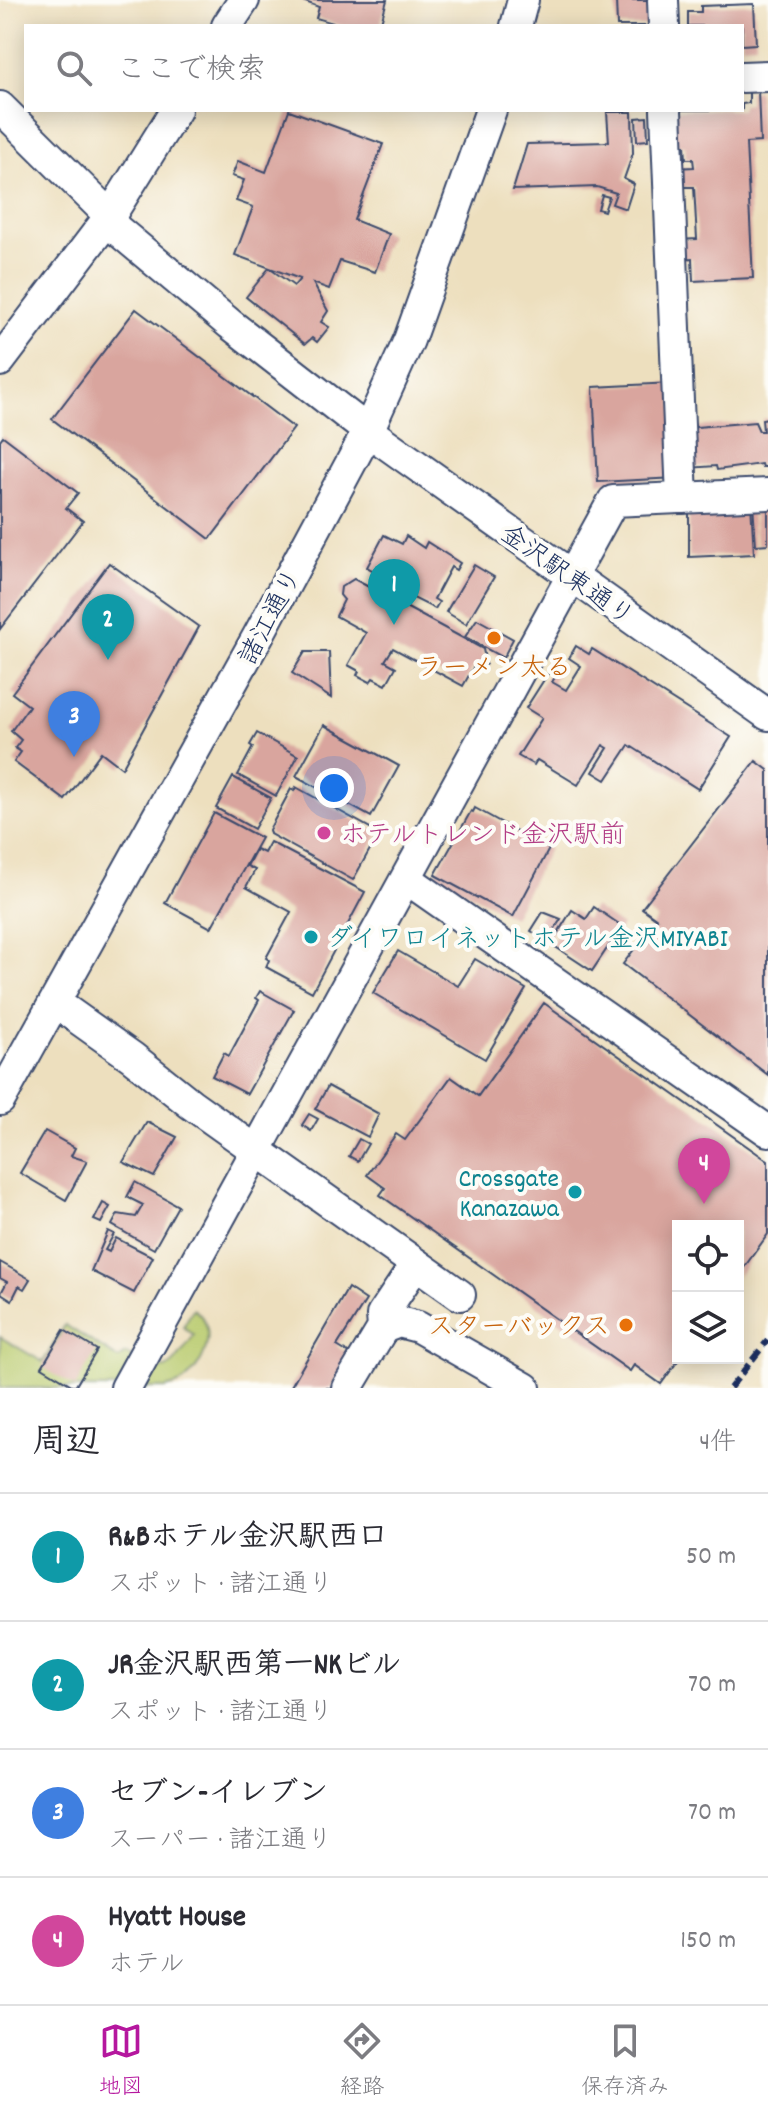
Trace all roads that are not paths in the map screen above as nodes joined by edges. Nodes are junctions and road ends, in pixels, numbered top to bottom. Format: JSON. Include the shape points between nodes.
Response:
{"nodes":[{"id":1,"x":244,"y":0,"type":"edge"},
{"id":2,"x":523,"y":0,"type":"edge"},
{"id":3,"x":663,"y":0,"type":"edge"},
{"id":4,"x":228,"y":24,"type":"edge"},
{"id":5,"x":517,"y":24,"type":"edge"},
{"id":6,"x":664,"y":24,"type":"edge"},
{"id":7,"x":768,"y":76,"type":"edge"},
{"id":8,"x":744,"y":77,"type":"edge"},
{"id":9,"x":0,"y":107,"type":"edge"},
{"id":10,"x":175,"y":112,"type":"edge"},
{"id":11,"x":490,"y":112,"type":"edge"},
{"id":12,"x":666,"y":112,"type":"edge"},
{"id":13,"x":110,"y":216,"type":"junction"},
{"id":14,"x":0,"y":361,"type":"edge"},
{"id":15,"x":368,"y":431,"type":"junction"},
{"id":16,"x":768,"y":494,"type":"edge"},
{"id":17,"x":682,"y":498,"type":"junction"},
{"id":18,"x":572,"y":578,"type":"junction"},
{"id":19,"x":768,"y":715,"type":"edge"},
{"id":20,"x":407,"y":879,"type":"junction"},
{"id":21,"x":56,"y":1003,"type":"junction"},
{"id":22,"x":0,"y":1100,"type":"edge"},
{"id":23,"x":768,"y":1131,"type":"edge"},
{"id":24,"x":257,"y":1151,"type":"junction"},
{"id":25,"x":416,"y":1264,"type":"junction"},
{"id":26,"x":460,"y":1295,"type":"dead end"},
{"id":27,"x":383,"y":1328,"type":"junction"},
{"id":28,"x":126,"y":1388,"type":"edge"},
{"id":29,"x":347,"y":1388,"type":"edge"},
{"id":30,"x":525,"y":1388,"type":"edge"}],
"edges":[{"from":1,"to":4,"type":"street"},
{"from":2,"to":5,"type":"street"},
{"from":3,"to":6,"type":"street"},
{"from":7,"to":8,"type":"street"},
{"from":9,"to":13,"type":"street","name":"金沢駅東通り"},
{"from":10,"to":13,"type":"street"},
{"from":11,"to":15,"type":"street","name":"諸江通り","via":[[409,340]]},
{"from":12,"to":17,"type":"street"},
{"from":13,"to":14,"type":"street"},
{"from":13,"to":15,"type":"street","name":"金沢駅東通り","via":[[115,228],[218,314]]},
{"from":15,"to":18,"type":"street","name":"金沢駅東通り"},
{"from":15,"to":21,"type":"street","name":"諸江通り"},
{"from":16,"to":17,"type":"street"},
{"from":17,"to":18,"type":"street","via":[[613,501]]},
{"from":18,"to":19,"type":"street","name":"金沢駅東通り"},
{"from":18,"to":20,"type":"street"},
{"from":20,"to":23,"type":"street"},
{"from":20,"to":24,"type":"street"},
{"from":21,"to":22,"type":"street","name":"諸江通り"},
{"from":21,"to":24,"type":"street"},
{"from":24,"to":25,"type":"street"},
{"from":24,"to":28,"type":"street"},
{"from":25,"to":26,"type":"street"},
{"from":25,"to":27,"type":"street","via":[[382,1315]]},
{"from":27,"to":29,"type":"street"},
{"from":27,"to":30,"type":"street","via":[[399,1322],[418,1327]]}]}
